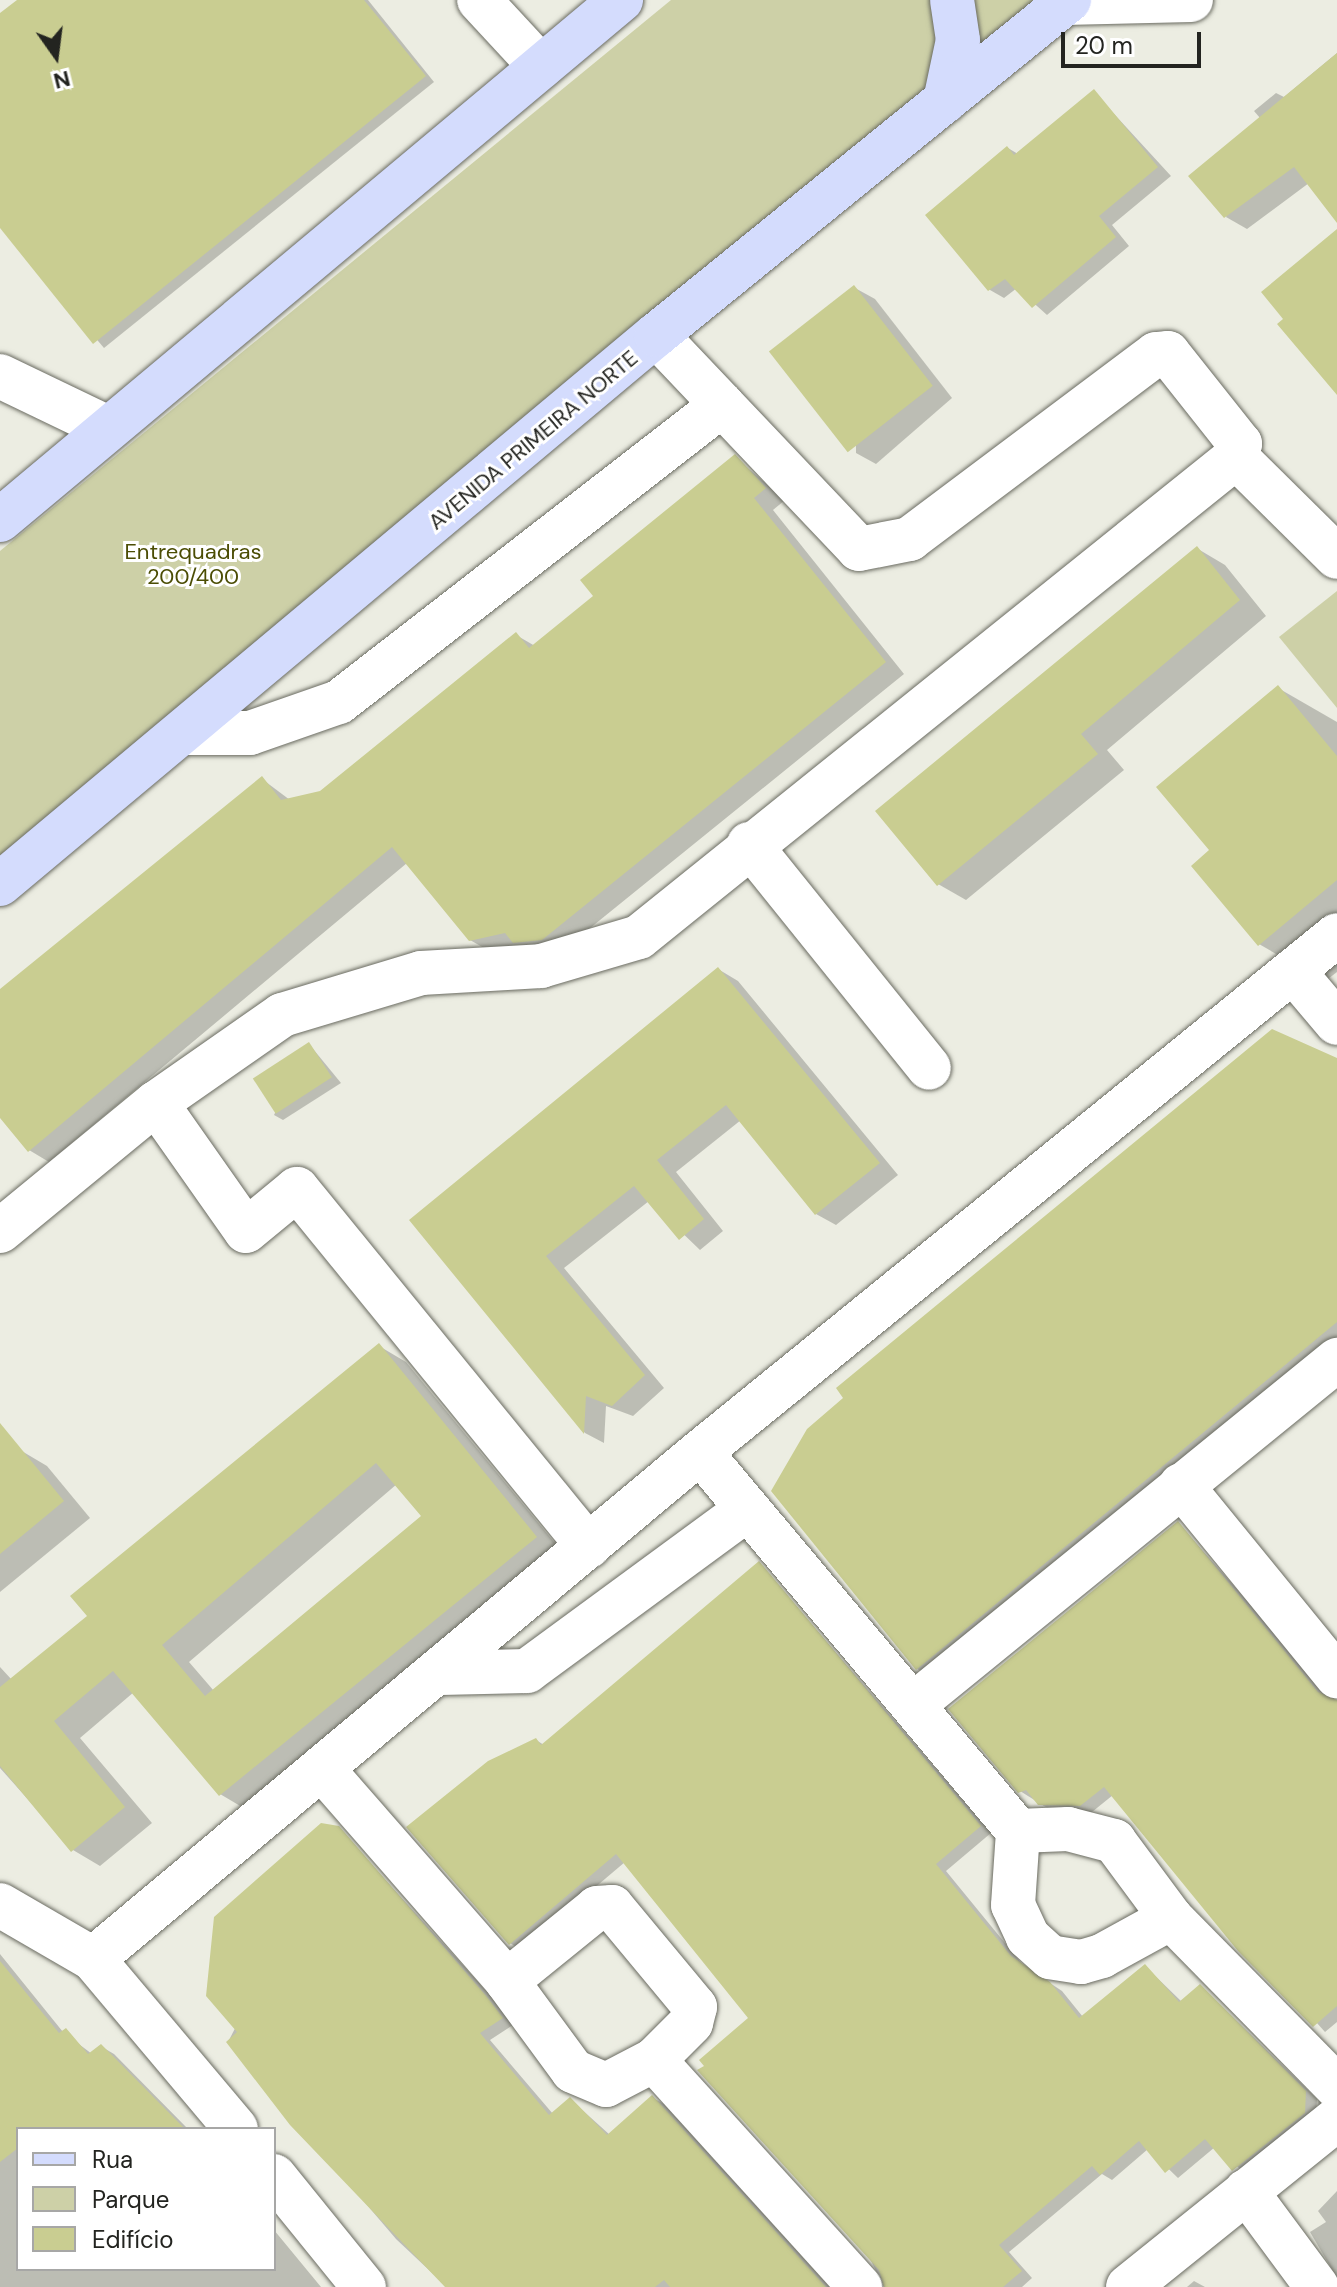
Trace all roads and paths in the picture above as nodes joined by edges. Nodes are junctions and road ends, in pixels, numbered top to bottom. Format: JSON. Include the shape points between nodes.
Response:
{"nodes":[{"id":1,"x":479,"y":0,"type":"edge"},
{"id":2,"x":621,"y":0,"type":"edge"},
{"id":3,"x":952,"y":0,"type":"edge"},
{"id":4,"x":1191,"y":0,"type":"edge"},
{"id":5,"x":1067,"y":2,"type":"edge"},
{"id":6,"x":541,"y":67,"type":"junction"},
{"id":7,"x":945,"y":101,"type":"junction"},
{"id":8,"x":656,"y":335,"type":"junction"},
{"id":9,"x":0,"y":376,"type":"edge"},
{"id":10,"x":722,"y":405,"type":"junction"},
{"id":11,"x":108,"y":428,"type":"junction"},
{"id":12,"x":1236,"y":457,"type":"junction"},
{"id":13,"x":0,"y":520,"type":"edge"},
{"id":14,"x":1337,"y":557,"type":"edge"},
{"id":15,"x":183,"y":733,"type":"junction"},
{"id":16,"x":749,"y":844,"type":"junction"},
{"id":17,"x":0,"y":884,"type":"edge"},
{"id":18,"x":1337,"y":935,"type":"edge"},
{"id":19,"x":1293,"y":971,"type":"junction"},
{"id":20,"x":1337,"y":1023,"type":"edge"},
{"id":21,"x":929,"y":1068,"type":"dead end"},
{"id":22,"x":156,"y":1103,"type":"junction"},
{"id":23,"x":0,"y":1231,"type":"edge"},
{"id":24,"x":1337,"y":1360,"type":"edge"},
{"id":25,"x":700,"y":1452,"type":"junction"},
{"id":26,"x":1181,"y":1485,"type":"junction"},
{"id":27,"x":746,"y":1510,"type":"junction"},
{"id":28,"x":588,"y":1546,"type":"junction"},
{"id":29,"x":441,"y":1673,"type":"junction"},
{"id":30,"x":1337,"y":1676,"type":"edge"},
{"id":31,"x":913,"y":1705,"type":"junction"},
{"id":32,"x":324,"y":1771,"type":"junction"},
{"id":33,"x":1018,"y":1831,"type":"junction"},
{"id":34,"x":0,"y":1905,"type":"edge"},
{"id":35,"x":1171,"y":1918,"type":"junction"},
{"id":36,"x":93,"y":1959,"type":"junction"},
{"id":37,"x":507,"y":1981,"type":"junction"},
{"id":38,"x":654,"y":2060,"type":"junction"},
{"id":39,"x":1337,"y":2087,"type":"edge"},
{"id":40,"x":1337,"y":2119,"type":"edge"},
{"id":41,"x":234,"y":2127,"type":"edge"},
{"id":42,"x":276,"y":2178,"type":"edge"},
{"id":43,"x":1246,"y":2191,"type":"junction"},
{"id":44,"x":364,"y":2287,"type":"edge"},
{"id":45,"x":860,"y":2287,"type":"edge"},
{"id":46,"x":1128,"y":2287,"type":"edge"},
{"id":47,"x":1317,"y":2287,"type":"edge"}],
"edges":[{"from":1,"to":6,"type":"street"},
{"from":2,"to":6,"type":"main road"},
{"from":3,"to":7,"type":"main road","via":[[958,40]]},
{"from":4,"to":5,"type":"street"},
{"from":5,"to":7,"type":"main road","name":"AVENIDA PRIMEIRA NORTE"},
{"from":6,"to":11,"type":"main road"},
{"from":7,"to":8,"type":"main road","name":"AVENIDA PRIMEIRA NORTE"},
{"from":8,"to":10,"type":"street"},
{"from":8,"to":15,"type":"main road","name":"AVENIDA PRIMEIRA NORTE"},
{"from":9,"to":11,"type":"street"},
{"from":10,"to":12,"type":"street","via":[[859,549],[910,539],[1156,354],[1168,353],[1240,440]]},
{"from":10,"to":15,"type":"street","via":[[339,702],[250,733]]},
{"from":11,"to":13,"type":"main road"},
{"from":12,"to":14,"type":"street"},
{"from":12,"to":16,"type":"street"},
{"from":15,"to":17,"type":"main road","name":"AVENIDA PRIMEIRA NORTE"},
{"from":16,"to":21,"type":"street"},
{"from":16,"to":22,"type":"street","via":[[627,942],[541,966],[421,973],[321,998],[237,1042]]},
{"from":18,"to":19,"type":"street"},
{"from":19,"to":20,"type":"street"},
{"from":19,"to":25,"type":"street"},
{"from":22,"to":23,"type":"street"},
{"from":22,"to":28,"type":"street","via":[[246,1231],[297,1189]]},
{"from":24,"to":26,"type":"street"},
{"from":25,"to":27,"type":"street"},
{"from":25,"to":28,"type":"street"},
{"from":26,"to":30,"type":"street"},
{"from":26,"to":31,"type":"street"},
{"from":27,"to":29,"type":"street","via":[[527,1671]]},
{"from":27,"to":31,"type":"street"},
{"from":28,"to":29,"type":"street"},
{"from":29,"to":32,"type":"street"},
{"from":31,"to":33,"type":"street"},
{"from":32,"to":36,"type":"street"},
{"from":32,"to":37,"type":"street"},
{"from":33,"to":35,"type":"street","via":[[1068,1829],[1114,1841]]},
{"from":33,"to":35,"type":"street","via":[[1013,1905],[1028,1937],[1050,1957],[1081,1962],[1102,1956]]},
{"from":34,"to":36,"type":"street"},
{"from":35,"to":39,"type":"street"},
{"from":36,"to":41,"type":"street"},
{"from":37,"to":38,"type":"street","via":[[573,2071],[606,2085],[622,2083]]},
{"from":37,"to":38,"type":"street","via":[[597,1908],[621,1912],[695,2007],[691,2023]]},
{"from":38,"to":45,"type":"street"},
{"from":40,"to":43,"type":"street"},
{"from":42,"to":44,"type":"street"},
{"from":43,"to":46,"type":"street"},
{"from":43,"to":47,"type":"street"}]}
